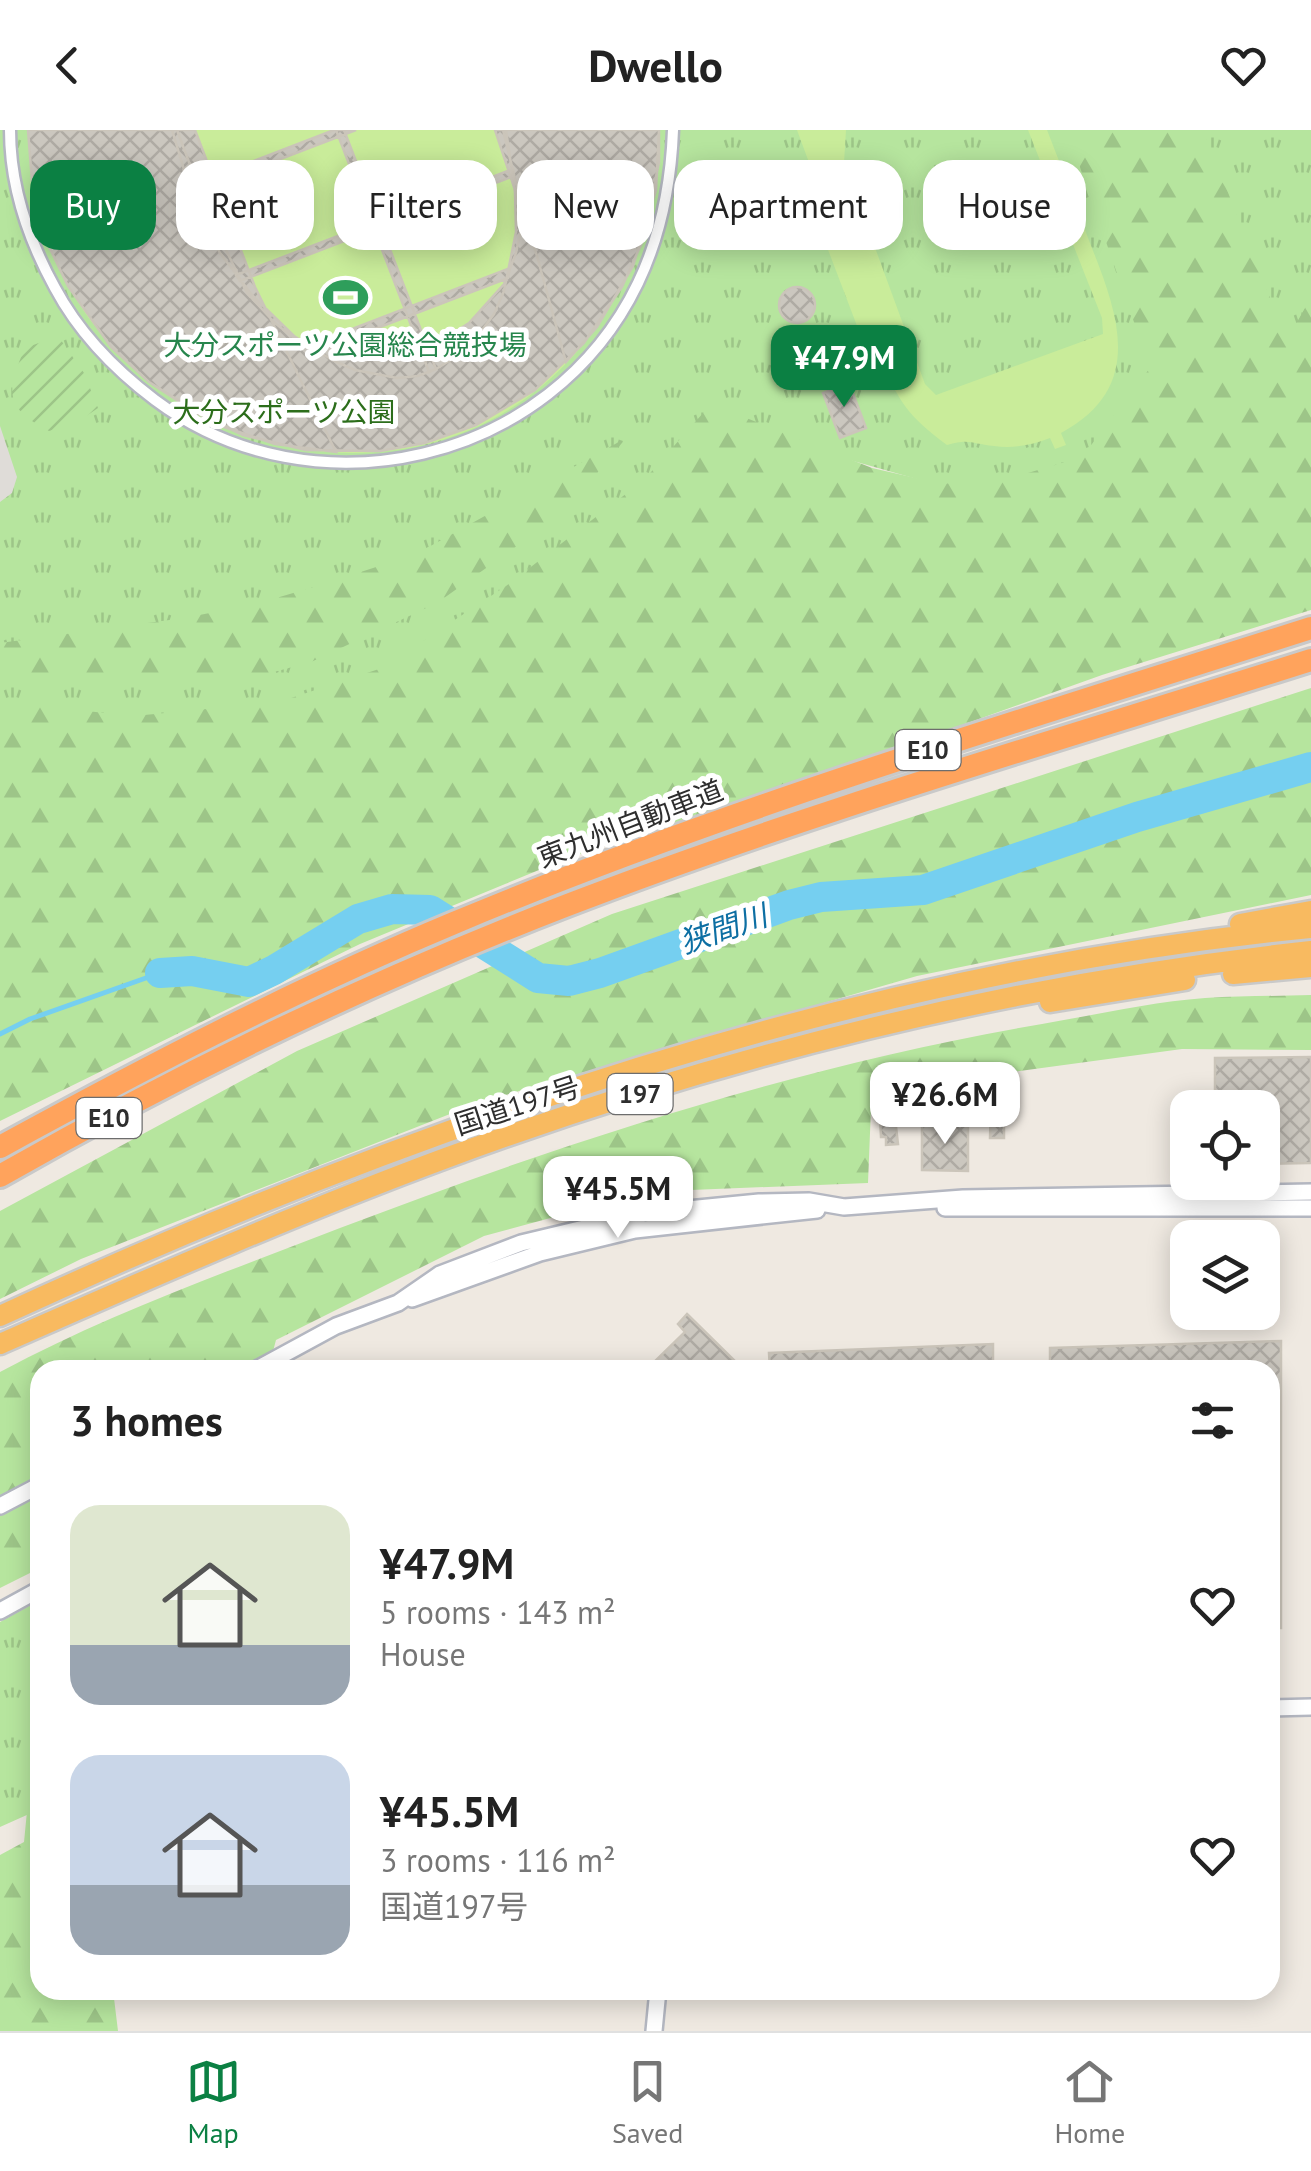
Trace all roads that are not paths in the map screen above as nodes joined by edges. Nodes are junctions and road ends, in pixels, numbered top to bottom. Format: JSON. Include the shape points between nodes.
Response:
{"nodes":[{"id":1,"x":10,"y":130,"type":"edge"},
{"id":2,"x":672,"y":130,"type":"edge"},
{"id":3,"x":1311,"y":628,"type":"edge"},
{"id":4,"x":1311,"y":660,"type":"edge"},
{"id":5,"x":1311,"y":912,"type":"edge"},
{"id":6,"x":1311,"y":928,"type":"edge"},
{"id":7,"x":1150,"y":947,"type":"junction"},
{"id":8,"x":1311,"y":951,"type":"edge"},
{"id":9,"x":1311,"y":967,"type":"edge"},
{"id":10,"x":927,"y":1013,"type":"junction"},
{"id":11,"x":0,"y":1147,"type":"edge"},
{"id":12,"x":0,"y":1176,"type":"edge"},
{"id":13,"x":1311,"y":1192,"type":"edge"},
{"id":14,"x":844,"y":1207,"type":"junction"},
{"id":15,"x":1311,"y":1208,"type":"edge"},
{"id":16,"x":0,"y":1316,"type":"edge"},
{"id":17,"x":0,"y":1344,"type":"edge"},
{"id":18,"x":280,"y":1360,"type":"edge"},
{"id":19,"x":30,"y":1490,"type":"edge"},
{"id":20,"x":0,"y":1506,"type":"edge"},
{"id":21,"x":30,"y":1594,"type":"edge"},
{"id":22,"x":0,"y":1611,"type":"edge"},
{"id":23,"x":1311,"y":1707,"type":"edge"},
{"id":24,"x":1280,"y":1708,"type":"edge"},
{"id":25,"x":657,"y":2000,"type":"edge"},
{"id":26,"x":654,"y":2031,"type":"edge"}],
"edges":[{"from":1,"to":2,"type":"street","via":[[15,188],[38,255],[73,318],[116,367],[170,410],[226,441],[331,464],[413,458],[461,442],[536,403],[588,357],[638,284],[658,230]]},
{"from":3,"to":11,"type":"highway","name":"東九州自動車道","number":"E10","via":[[860,771],[549,886],[404,945],[204,1040]]},
{"from":4,"to":12,"type":"highway","name":"東九州自動車道","number":"E10","via":[[564,906],[372,987]]},
{"from":5,"to":7,"type":"highway"},
{"from":6,"to":7,"type":"highway","name":"国道197号","number":"197"},
{"from":7,"to":16,"type":"highway","name":"国道197号","number":"197","via":[[934,988],[628,1072],[289,1191]]},
{"from":8,"to":10,"type":"highway","name":"国道197号","number":"197","via":[[1144,972]]},
{"from":9,"to":10,"type":"highway"},
{"from":10,"to":17,"type":"highway","name":"国道197号","number":"197","via":[[686,1080],[447,1158]]},
{"from":13,"to":14,"type":"street","via":[[963,1198]]},
{"from":14,"to":15,"type":"street"},
{"from":14,"to":18,"type":"street","via":[[634,1230],[540,1253],[398,1304]]},
{"from":19,"to":20,"type":"street"},
{"from":21,"to":22,"type":"street"},
{"from":23,"to":24,"type":"street"},
{"from":25,"to":26,"type":"street"}]}
